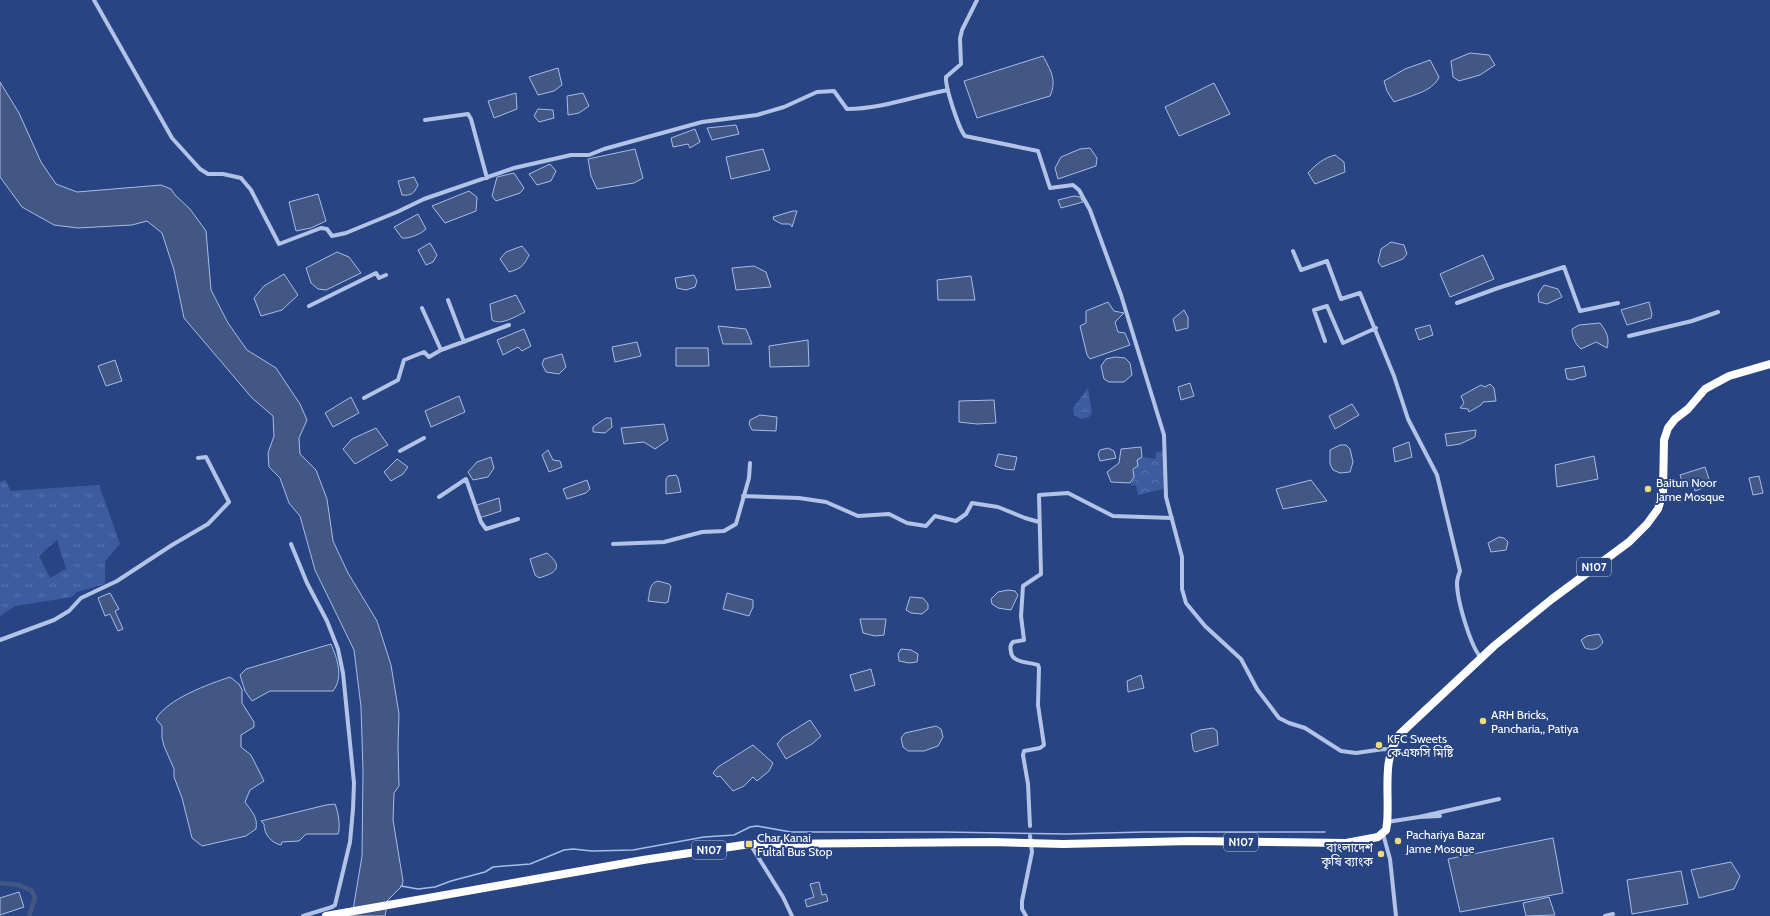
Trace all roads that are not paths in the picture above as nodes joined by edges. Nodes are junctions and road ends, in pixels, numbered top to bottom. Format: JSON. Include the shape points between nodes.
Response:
{"nodes":[{"id":1,"x":94,"y":0,"type":"edge"},
{"id":2,"x":977,"y":0,"type":"edge"},
{"id":3,"x":948,"y":90,"type":"junction"},
{"id":4,"x":425,"y":120,"type":"dead end"},
{"id":5,"x":487,"y":178,"type":"junction"},
{"id":6,"x":1293,"y":251,"type":"dead end"},
{"id":7,"x":386,"y":275,"type":"dead end"},
{"id":8,"x":448,"y":300,"type":"dead end"},
{"id":9,"x":1457,"y":303,"type":"dead end"},
{"id":10,"x":1618,"y":303,"type":"dead end"},
{"id":11,"x":308,"y":306,"type":"dead end"},
{"id":12,"x":422,"y":308,"type":"dead end"},
{"id":13,"x":1718,"y":312,"type":"dead end"},
{"id":14,"x":509,"y":325,"type":"dead end"},
{"id":15,"x":1376,"y":328,"type":"junction"},
{"id":16,"x":1629,"y":336,"type":"dead end"},
{"id":17,"x":1325,"y":341,"type":"dead end"},
{"id":18,"x":464,"y":342,"type":"junction"},
{"id":19,"x":441,"y":350,"type":"junction"},
{"id":20,"x":1770,"y":364,"type":"edge"},
{"id":21,"x":364,"y":398,"type":"dead end"},
{"id":22,"x":424,"y":438,"type":"dead end"},
{"id":23,"x":400,"y":451,"type":"dead end"},
{"id":24,"x":198,"y":458,"type":"dead end"},
{"id":25,"x":750,"y":462,"type":"dead end"},
{"id":26,"x":743,"y":496,"type":"junction"},
{"id":27,"x":439,"y":497,"type":"dead end"},
{"id":28,"x":1172,"y":518,"type":"junction"},
{"id":29,"x":518,"y":519,"type":"dead end"},
{"id":30,"x":1039,"y":522,"type":"junction"},
{"id":31,"x":291,"y":544,"type":"dead end"},
{"id":32,"x":613,"y":544,"type":"dead end"},
{"id":33,"x":0,"y":640,"type":"edge"},
{"id":34,"x":1480,"y":658,"type":"junction"},
{"id":35,"x":1391,"y":750,"type":"junction"},
{"id":36,"x":1500,"y":799,"type":"dead end"},
{"id":37,"x":1440,"y":816,"type":"dead end"},
{"id":38,"x":1419,"y":817,"type":"junction"},
{"id":39,"x":1387,"y":822,"type":"junction"},
{"id":40,"x":1030,"y":826,"type":"dead end"},
{"id":41,"x":1383,"y":834,"type":"junction"},
{"id":42,"x":1031,"y":839,"type":"junction"},
{"id":43,"x":750,"y":844,"type":"junction"},
{"id":44,"x":1613,"y":914,"type":"dead end"},
{"id":45,"x":304,"y":916,"type":"edge"},
{"id":46,"x":326,"y":916,"type":"edge"},
{"id":47,"x":792,"y":916,"type":"edge"},
{"id":48,"x":1026,"y":916,"type":"edge"},
{"id":49,"x":1396,"y":916,"type":"edge"},
{"id":50,"x":1605,"y":916,"type":"edge"}],
"edges":[{"from":1,"to":5,"type":"street","via":[[172,138],[200,169],[208,174],[241,178],[251,190],[279,244],[321,228],[327,229],[332,236],[346,233],[424,199]]},
{"from":2,"to":3,"type":"street","via":[[962,30],[962,64],[946,77]]},
{"from":3,"to":5,"type":"street","via":[[852,109],[847,109],[834,91],[817,92],[784,107],[757,115],[702,122],[589,155],[571,155],[538,162]]},
{"from":3,"to":28,"type":"street","via":[[965,136],[1036,150],[1050,188],[1073,185],[1085,199],[1121,295],[1164,435],[1165,490]]},
{"from":4,"to":5,"type":"street","via":[[468,114]]},
{"from":6,"to":15,"type":"street","via":[[1301,270],[1327,261],[1341,299],[1360,293]]},
{"from":7,"to":11,"type":"street","via":[[379,278],[376,273]]},
{"from":8,"to":18,"type":"street"},
{"from":9,"to":10,"type":"street","via":[[1564,267],[1580,310]]},
{"from":12,"to":19,"type":"street"},
{"from":13,"to":16,"type":"street"},
{"from":14,"to":18,"type":"street"},
{"from":15,"to":17,"type":"street","via":[[1343,343],[1328,306],[1314,310]]},
{"from":15,"to":34,"type":"street","via":[[1408,419],[1436,475],[1460,571],[1457,582],[1460,602],[1473,648]]},
{"from":18,"to":19,"type":"street"},
{"from":19,"to":21,"type":"street","via":[[429,357],[424,352],[404,360],[398,380]]},
{"from":20,"to":34,"type":"highway","number":"N107","via":[[1729,376],[1712,384],[1671,424],[1664,440],[1663,493],[1658,509],[1647,524],[1629,542],[1552,599]]},
{"from":22,"to":23,"type":"street"},
{"from":24,"to":33,"type":"street","via":[[206,457],[229,502],[208,524],[172,544],[117,581],[81,598],[69,611],[54,620]]},
{"from":25,"to":26,"type":"street","via":[[749,478]]},
{"from":26,"to":30,"type":"street","via":[[799,498],[826,502],[858,516],[889,514],[906,523],[926,526],[935,516],[956,521],[966,514],[972,503],[998,507]]},
{"from":26,"to":32,"type":"street","via":[[736,524],[724,531],[702,532],[664,542]]},
{"from":27,"to":29,"type":"street","via":[[466,479],[481,522],[486,529]]},
{"from":28,"to":30,"type":"street","via":[[1113,516],[1068,492],[1039,495]]},
{"from":28,"to":35,"type":"street","via":[[1182,557],[1182,589],[1186,603],[1241,659],[1257,689],[1279,718],[1306,728],[1341,751],[1356,753]]},
{"from":30,"to":40,"type":"street","via":[[1041,574],[1023,586],[1021,616],[1024,640],[1013,642],[1010,650],[1015,660],[1038,665],[1039,668],[1038,705],[1044,745],[1024,751],[1023,755],[1028,784]]},
{"from":31,"to":45,"type":"street","via":[[338,649],[343,673],[354,783],[350,842],[335,905]]},
{"from":34,"to":35,"type":"highway","number":"N107","via":[[1406,728],[1396,739]]},
{"from":35,"to":39,"type":"highway","number":"N107"},
{"from":36,"to":38,"type":"street"},
{"from":37,"to":38,"type":"street"},
{"from":38,"to":39,"type":"street"},
{"from":39,"to":41,"type":"highway","number":"N107"},
{"from":41,"to":42,"type":"highway","number":"N107","via":[[1372,840],[1346,843],[1191,841],[1100,844]]},
{"from":41,"to":49,"type":"street","via":[[1390,859]]},
{"from":42,"to":43,"type":"highway","number":"N107"},
{"from":42,"to":48,"type":"street","via":[[1032,852],[1022,901],[1022,909]]},
{"from":43,"to":46,"type":"highway","number":"N107"},
{"from":43,"to":47,"type":"street"},
{"from":44,"to":50,"type":"street"}]}
